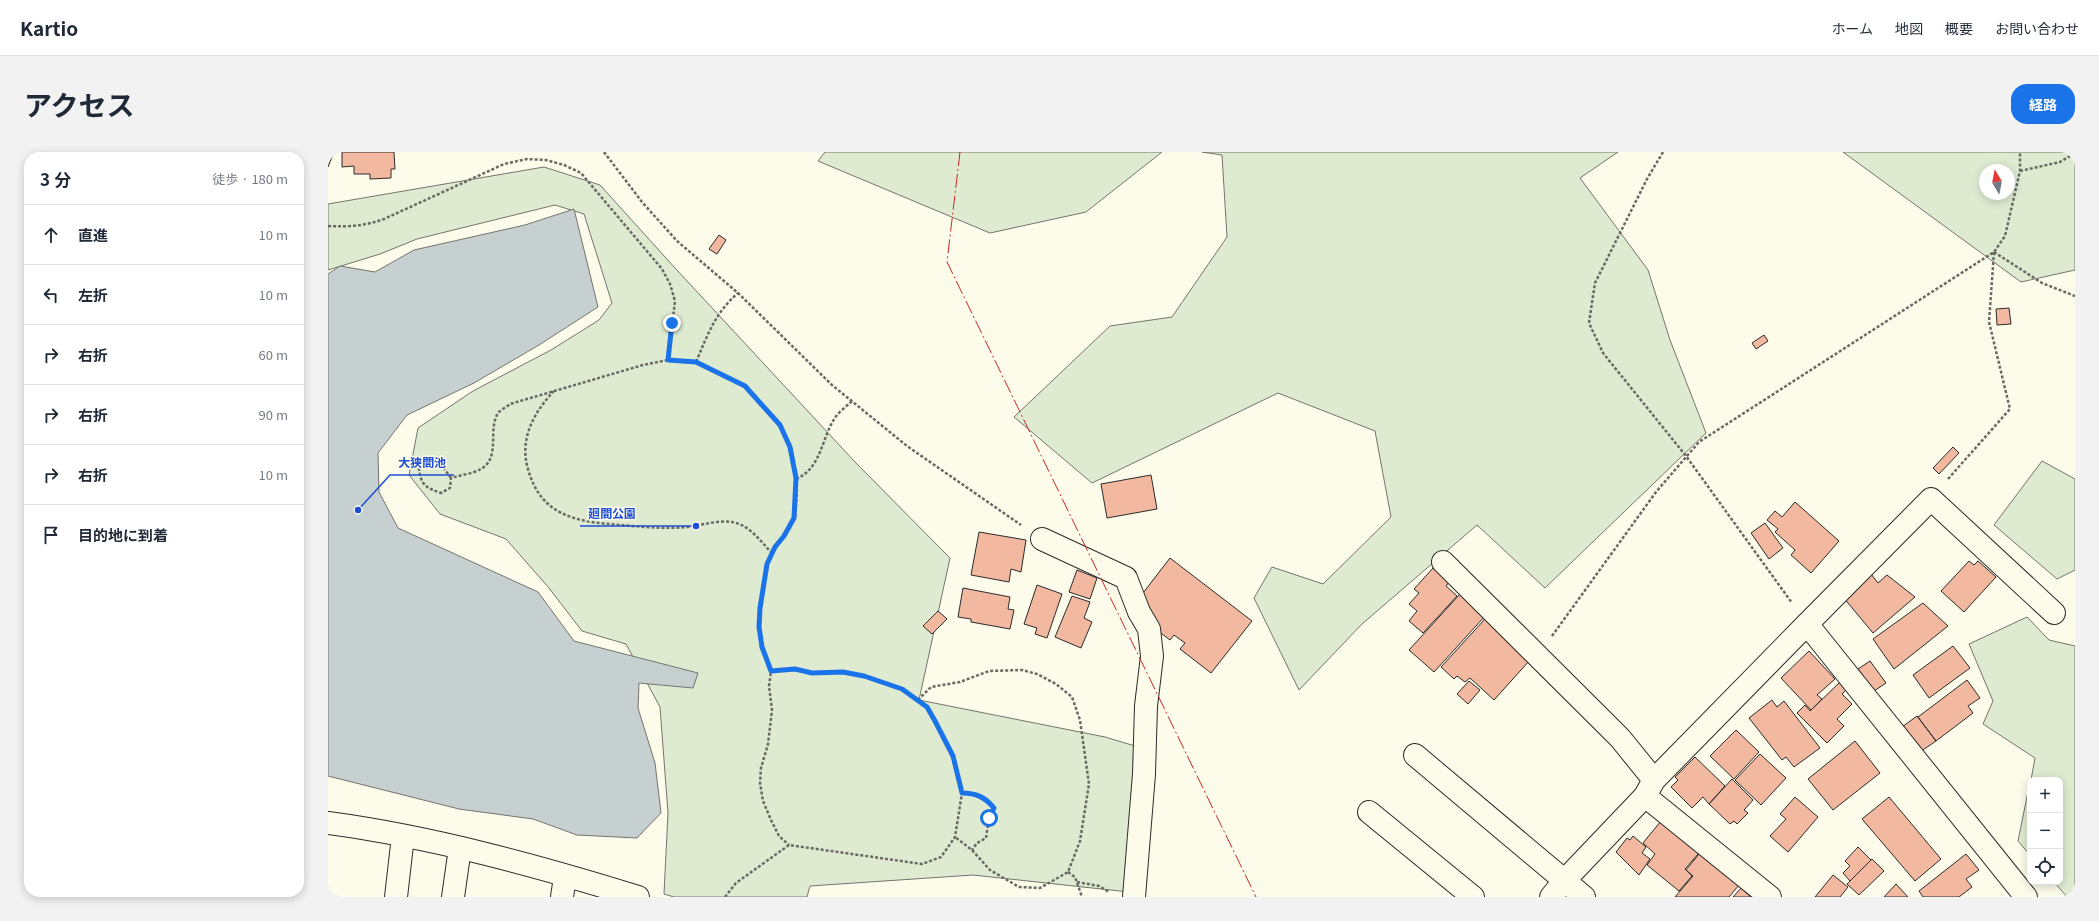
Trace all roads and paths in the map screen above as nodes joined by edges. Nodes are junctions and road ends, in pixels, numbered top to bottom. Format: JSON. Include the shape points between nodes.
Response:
{"nodes":[{"id":1,"x":604,"y":152,"type":"edge"},
{"id":2,"x":1663,"y":152,"type":"edge"},
{"id":3,"x":2020,"y":152,"type":"edge"},
{"id":4,"x":2075,"y":153,"type":"edge"},
{"id":5,"x":2020,"y":170,"type":"junction"},
{"id":6,"x":328,"y":226,"type":"edge"},
{"id":7,"x":1994,"y":252,"type":"junction"},
{"id":8,"x":738,"y":293,"type":"junction"},
{"id":9,"x":2075,"y":296,"type":"edge"},
{"id":10,"x":668,"y":360,"type":"junction"},
{"id":11,"x":696,"y":362,"type":"junction"},
{"id":12,"x":555,"y":390,"type":"junction"},
{"id":13,"x":852,"y":401,"type":"junction"},
{"id":14,"x":1686,"y":456,"type":"junction"},
{"id":15,"x":451,"y":478,"type":"junction"},
{"id":16,"x":796,"y":478,"type":"junction"},
{"id":17,"x":1931,"y":499,"type":"junction"},
{"id":18,"x":1042,"y":539,"type":"joint"},
{"id":19,"x":772,"y":553,"type":"junction"},
{"id":20,"x":1443,"y":562,"type":"dead end"},
{"id":21,"x":2054,"y":613,"type":"dead end"},
{"id":22,"x":1807,"y":624,"type":"junction"},
{"id":23,"x":1537,"y":657,"type":"junction"},
{"id":24,"x":771,"y":671,"type":"junction"},
{"id":25,"x":918,"y":700,"type":"junction"},
{"id":26,"x":1415,"y":755,"type":"dead end"},
{"id":27,"x":1649,"y":788,"type":"junction"},
{"id":28,"x":962,"y":793,"type":"junction"},
{"id":29,"x":1369,"y":812,"type":"dead end"},
{"id":30,"x":328,"y":823,"type":"edge"},
{"id":31,"x":403,"y":836,"type":"junction"},
{"id":32,"x":955,"y":837,"type":"junction"},
{"id":33,"x":788,"y":844,"type":"junction"},
{"id":34,"x":460,"y":848,"type":"junction"},
{"id":35,"x":972,"y":850,"type":"junction"},
{"id":36,"x":1068,"y":872,"type":"junction"},
{"id":37,"x":1077,"y":882,"type":"junction"},
{"id":38,"x":564,"y":887,"type":"edge"},
{"id":39,"x":1557,"y":889,"type":"edge"},
{"id":40,"x":632,"y":896,"type":"edge"},
{"id":41,"x":1124,"y":896,"type":"edge"},
{"id":42,"x":396,"y":897,"type":"edge"},
{"id":43,"x":453,"y":897,"type":"edge"},
{"id":44,"x":725,"y":897,"type":"edge"},
{"id":45,"x":1082,"y":897,"type":"edge"},
{"id":46,"x":1473,"y":897,"type":"edge"},
{"id":47,"x":1584,"y":897,"type":"edge"},
{"id":48,"x":1770,"y":897,"type":"edge"},
{"id":49,"x":2026,"y":897,"type":"edge"}],
"edges":[{"from":1,"to":8,"type":"path","via":[[642,202],[677,241]]},
{"from":2,"to":14,"type":"path","via":[[1595,283],[1589,323],[1603,353]]},
{"from":3,"to":5,"type":"path"},
{"from":4,"to":5,"type":"path","via":[[2060,162]]},
{"from":5,"to":7,"type":"path","via":[[2005,236]]},
{"from":6,"to":10,"type":"path","via":[[350,227],[384,219],[504,164],[527,159],[546,160],[564,165],[581,173],[662,269],[670,284],[675,301]]},
{"from":7,"to":9,"type":"path","via":[[2042,283]]},
{"from":7,"to":14,"type":"path","via":[[1699,442]]},
{"from":7,"to":17,"type":"path","via":[[1989,322],[2010,409]]},
{"from":8,"to":11,"type":"path","via":[[723,307],[708,333]]},
{"from":8,"to":13,"type":"path"},
{"from":10,"to":11,"type":"path"},
{"from":10,"to":12,"type":"path"},
{"from":11,"to":16,"type":"path","via":[[745,386],[764,405],[780,425],[790,447]]},
{"from":12,"to":15,"type":"path","via":[[510,404],[498,413],[494,424],[493,449],[488,462],[479,470]]},
{"from":12,"to":19,"type":"path","via":[[543,402],[532,422],[525,449],[531,480],[540,496],[549,505],[575,519],[591,523],[668,528],[731,522],[742,525],[753,533]]},
{"from":13,"to":16,"type":"path","via":[[833,419],[815,463],[806,474]]},
{"from":13,"to":18,"type":"path","via":[[907,446]]},
{"from":14,"to":22,"type":"path"},
{"from":14,"to":23,"type":"path","via":[[1656,492]]},
{"from":15,"to":15,"type":"path","via":[[450,488],[441,493],[428,488],[420,480],[419,470],[427,460],[436,458]]},
{"from":16,"to":19,"type":"path","via":[[794,518]]},
{"from":17,"to":21,"type":"street"},
{"from":17,"to":22,"type":"street"},
{"from":18,"to":41,"type":"street","via":[[1126,578],[1139,612],[1149,629],[1152,656],[1146,706],[1144,774]]},
{"from":19,"to":24,"type":"path","via":[[767,564],[759,627],[762,647]]},
{"from":20,"to":23,"type":"street"},
{"from":22,"to":27,"type":"street"},
{"from":22,"to":49,"type":"street"},
{"from":23,"to":27,"type":"street","via":[[1620,738]]},
{"from":24,"to":25,"type":"path","via":[[795,669],[812,673],[843,672],[864,676],[902,689]]},
{"from":24,"to":33,"type":"path","via":[[769,686],[772,710],[760,783],[763,801],[771,820]]},
{"from":25,"to":28,"type":"path","via":[[927,707],[953,756]]},
{"from":25,"to":36,"type":"path","via":[[931,687],[1005,669],[1037,674],[1056,684],[1072,697],[1080,720],[1089,784],[1080,841]]},
{"from":26,"to":39,"type":"street"},
{"from":27,"to":39,"type":"street"},
{"from":27,"to":48,"type":"street"},
{"from":28,"to":32,"type":"path"},
{"from":28,"to":35,"type":"path","via":[[973,793],[987,800],[994,808],[989,818],[986,838],[977,843]]},
{"from":29,"to":46,"type":"street"},
{"from":30,"to":31,"type":"street"},
{"from":31,"to":34,"type":"street"},
{"from":31,"to":42,"type":"street"},
{"from":32,"to":33,"type":"path","via":[[941,857],[922,864]]},
{"from":32,"to":35,"type":"path"},
{"from":33,"to":44,"type":"path","via":[[736,883]]},
{"from":34,"to":38,"type":"street"},
{"from":34,"to":43,"type":"street"},
{"from":35,"to":36,"type":"path","via":[[990,870],[1019,886],[1040,888]]},
{"from":36,"to":37,"type":"path"},
{"from":37,"to":41,"type":"path","via":[[1099,886]]},
{"from":37,"to":45,"type":"path"},
{"from":38,"to":40,"type":"street"},
{"from":39,"to":47,"type":"street"}]}
